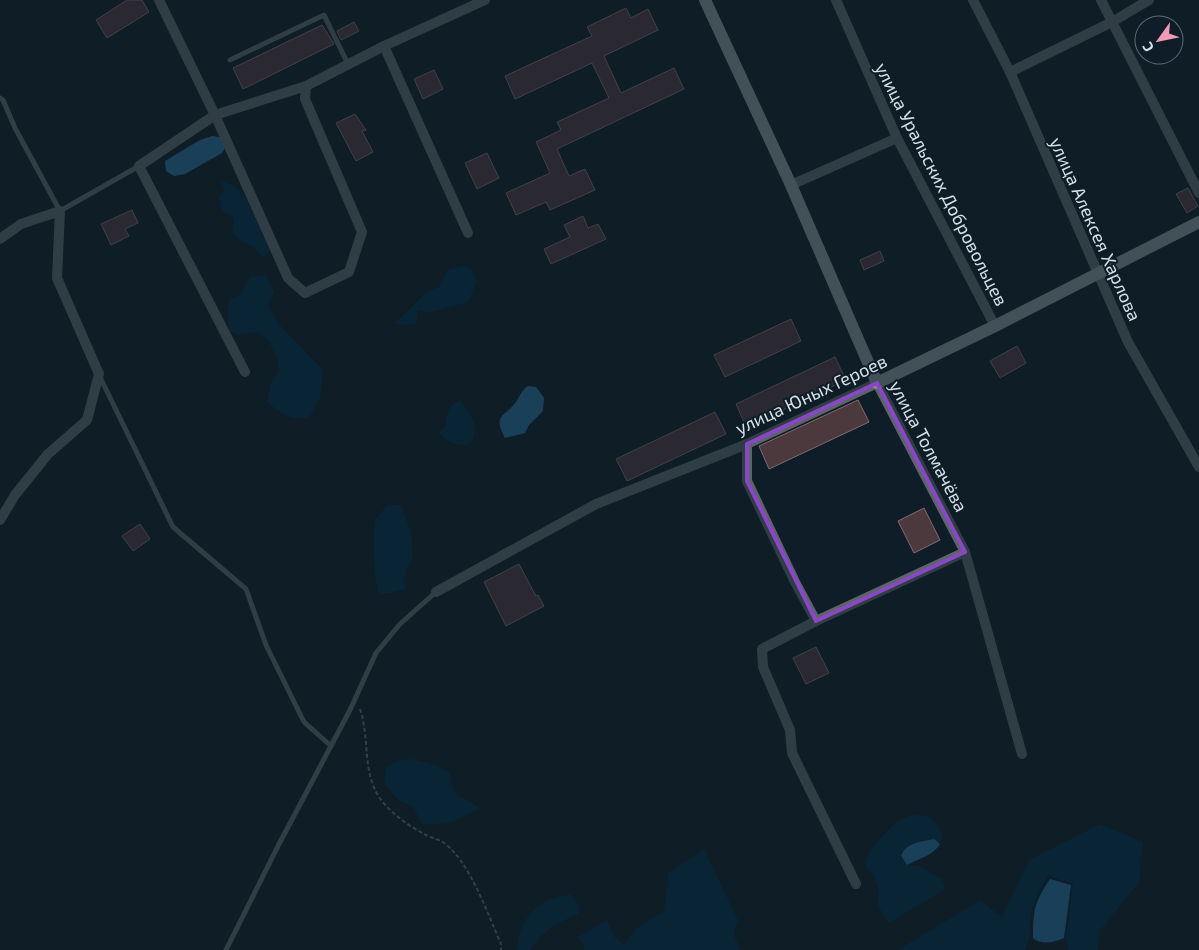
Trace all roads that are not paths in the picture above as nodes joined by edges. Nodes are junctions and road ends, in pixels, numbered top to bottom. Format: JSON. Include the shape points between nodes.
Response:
{"nodes":[{"id":1,"x":159,"y":0,"type":"edge"},
{"id":2,"x":485,"y":0,"type":"edge"},
{"id":3,"x":705,"y":0,"type":"edge"},
{"id":4,"x":836,"y":0,"type":"edge"},
{"id":5,"x":972,"y":0,"type":"edge"},
{"id":6,"x":1101,"y":0,"type":"edge"},
{"id":7,"x":1149,"y":0,"type":"edge"},
{"id":8,"x":1112,"y":22,"type":"junction"},
{"id":9,"x":384,"y":46,"type":"junction"},
{"id":10,"x":230,"y":60,"type":"dead end"},
{"id":11,"x":348,"y":64,"type":"junction"},
{"id":12,"x":1010,"y":72,"type":"junction"},
{"id":13,"x":306,"y":86,"type":"junction"},
{"id":14,"x":0,"y":98,"type":"edge"},
{"id":15,"x":215,"y":115,"type":"junction"},
{"id":16,"x":897,"y":138,"type":"junction"},
{"id":17,"x":139,"y":166,"type":"junction"},
{"id":18,"x":791,"y":184,"type":"junction"},
{"id":19,"x":1199,"y":193,"type":"edge"},
{"id":20,"x":60,"y":211,"type":"junction"},
{"id":21,"x":1199,"y":222,"type":"edge"},
{"id":22,"x":468,"y":233,"type":"dead end"},
{"id":23,"x":0,"y":239,"type":"edge"},
{"id":24,"x":1097,"y":273,"type":"junction"},
{"id":25,"x":995,"y":326,"type":"junction"},
{"id":26,"x":245,"y":372,"type":"dead end"},
{"id":27,"x":99,"y":374,"type":"junction"},
{"id":28,"x":876,"y":383,"type":"junction"},
{"id":29,"x":747,"y":444,"type":"junction"},
{"id":30,"x":1199,"y":467,"type":"edge"},
{"id":31,"x":0,"y":520,"type":"edge"},
{"id":32,"x":965,"y":552,"type":"junction"},
{"id":33,"x":436,"y":592,"type":"joint"},
{"id":34,"x":816,"y":621,"type":"junction"},
{"id":35,"x":331,"y":746,"type":"junction"},
{"id":36,"x":1022,"y":754,"type":"dead end"},
{"id":37,"x":856,"y":884,"type":"dead end"},
{"id":38,"x":226,"y":950,"type":"edge"}],
"edges":[{"from":1,"to":15,"type":"street"},
{"from":2,"to":9,"type":"street"},
{"from":3,"to":18,"type":"street","name":"улица Толмачёва"},
{"from":4,"to":16,"type":"street","name":"улица Уральских Добровольцев"},
{"from":5,"to":12,"type":"street","name":"улица Алексея Харлова"},
{"from":6,"to":8,"type":"street"},
{"from":7,"to":8,"type":"street"},
{"from":8,"to":12,"type":"street"},
{"from":8,"to":19,"type":"street"},
{"from":9,"to":11,"type":"street"},
{"from":9,"to":22,"type":"street"},
{"from":10,"to":11,"type":"lane","via":[[324,15]]},
{"from":11,"to":13,"type":"street"},
{"from":12,"to":24,"type":"street","name":"улица Алексея Харлова"},
{"from":13,"to":15,"type":"street"},
{"from":13,"to":15,"type":"street","via":[[305,99],[362,232],[349,272],[305,293],[288,278]]},
{"from":14,"to":20,"type":"lane"},
{"from":15,"to":17,"type":"street"},
{"from":16,"to":18,"type":"street"},
{"from":16,"to":25,"type":"street","name":"улица Уральских Добровольцев"},
{"from":17,"to":20,"type":"lane"},
{"from":17,"to":26,"type":"street"},
{"from":18,"to":28,"type":"street","name":"улица Толмачёва"},
{"from":20,"to":23,"type":"street","via":[[21,224]]},
{"from":20,"to":27,"type":"street","via":[[57,278]]},
{"from":21,"to":24,"type":"street","name":"улица Юных Героев"},
{"from":24,"to":25,"type":"street","name":"улица Юных Героев"},
{"from":24,"to":30,"type":"street","name":"улица Алексея Харлова","via":[[1128,342]]},
{"from":25,"to":28,"type":"street","name":"улица Юных Героев"},
{"from":27,"to":31,"type":"street","via":[[87,420],[48,454],[15,495]]},
{"from":27,"to":35,"type":"lane","via":[[173,527],[246,589],[266,645],[304,722]]},
{"from":28,"to":29,"type":"street","name":"улица Юных Героев"},
{"from":28,"to":32,"type":"street","name":"улица Толмачёва"},
{"from":29,"to":33,"type":"street","name":"улица Юных Героев","via":[[596,504]]},
{"from":29,"to":34,"type":"street","via":[[748,481]]},
{"from":32,"to":34,"type":"street"},
{"from":32,"to":36,"type":"street","name":"улица Толмачёва"},
{"from":33,"to":35,"type":"lane","via":[[400,624],[376,653]]},
{"from":34,"to":37,"type":"street","via":[[762,649],[763,667],[790,730],[792,753]]},
{"from":35,"to":38,"type":"lane"}]}
